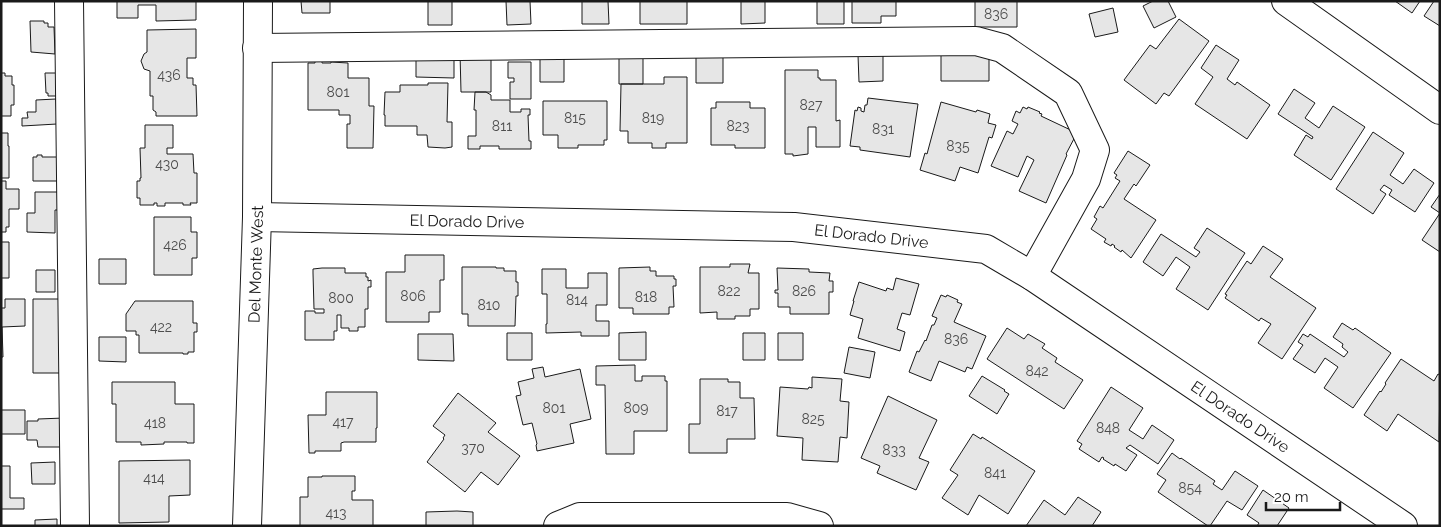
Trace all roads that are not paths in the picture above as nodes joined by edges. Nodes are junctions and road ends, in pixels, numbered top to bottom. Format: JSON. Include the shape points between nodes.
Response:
{"nodes":[{"id":1,"x":69,"y":1,"type":"edge"},
{"id":2,"x":258,"y":1,"type":"edge"},
{"id":3,"x":1286,"y":1,"type":"edge"},
{"id":4,"x":257,"y":48,"type":"junction"},
{"id":5,"x":1440,"y":110,"type":"edge"},
{"id":6,"x":257,"y":217,"type":"junction"},
{"id":7,"x":1032,"y":276,"type":"junction"},
{"id":8,"x":75,"y":526,"type":"edge"},
{"id":9,"x":247,"y":526,"type":"edge"},
{"id":10,"x":558,"y":526,"type":"edge"},
{"id":11,"x":820,"y":526,"type":"edge"},
{"id":12,"x":1403,"y":526,"type":"edge"}],
"edges":[{"from":1,"to":8,"type":"street"},
{"from":2,"to":4,"type":"street","name":"Del Monte West"},
{"from":3,"to":5,"type":"street"},
{"from":4,"to":6,"type":"street","name":"Del Monte West"},
{"from":4,"to":7,"type":"street","via":[[976,41],[1002,48],[1068,93],[1095,150],[1086,179]]},
{"from":6,"to":7,"type":"street","name":"El Dorado Drive","via":[[794,227],[986,249]]},
{"from":6,"to":9,"type":"street","name":"Del Monte West"},
{"from":7,"to":12,"type":"street","name":"El Dorado Drive"},
{"from":10,"to":11,"type":"street","via":[[580,517],[788,517]]}]}
